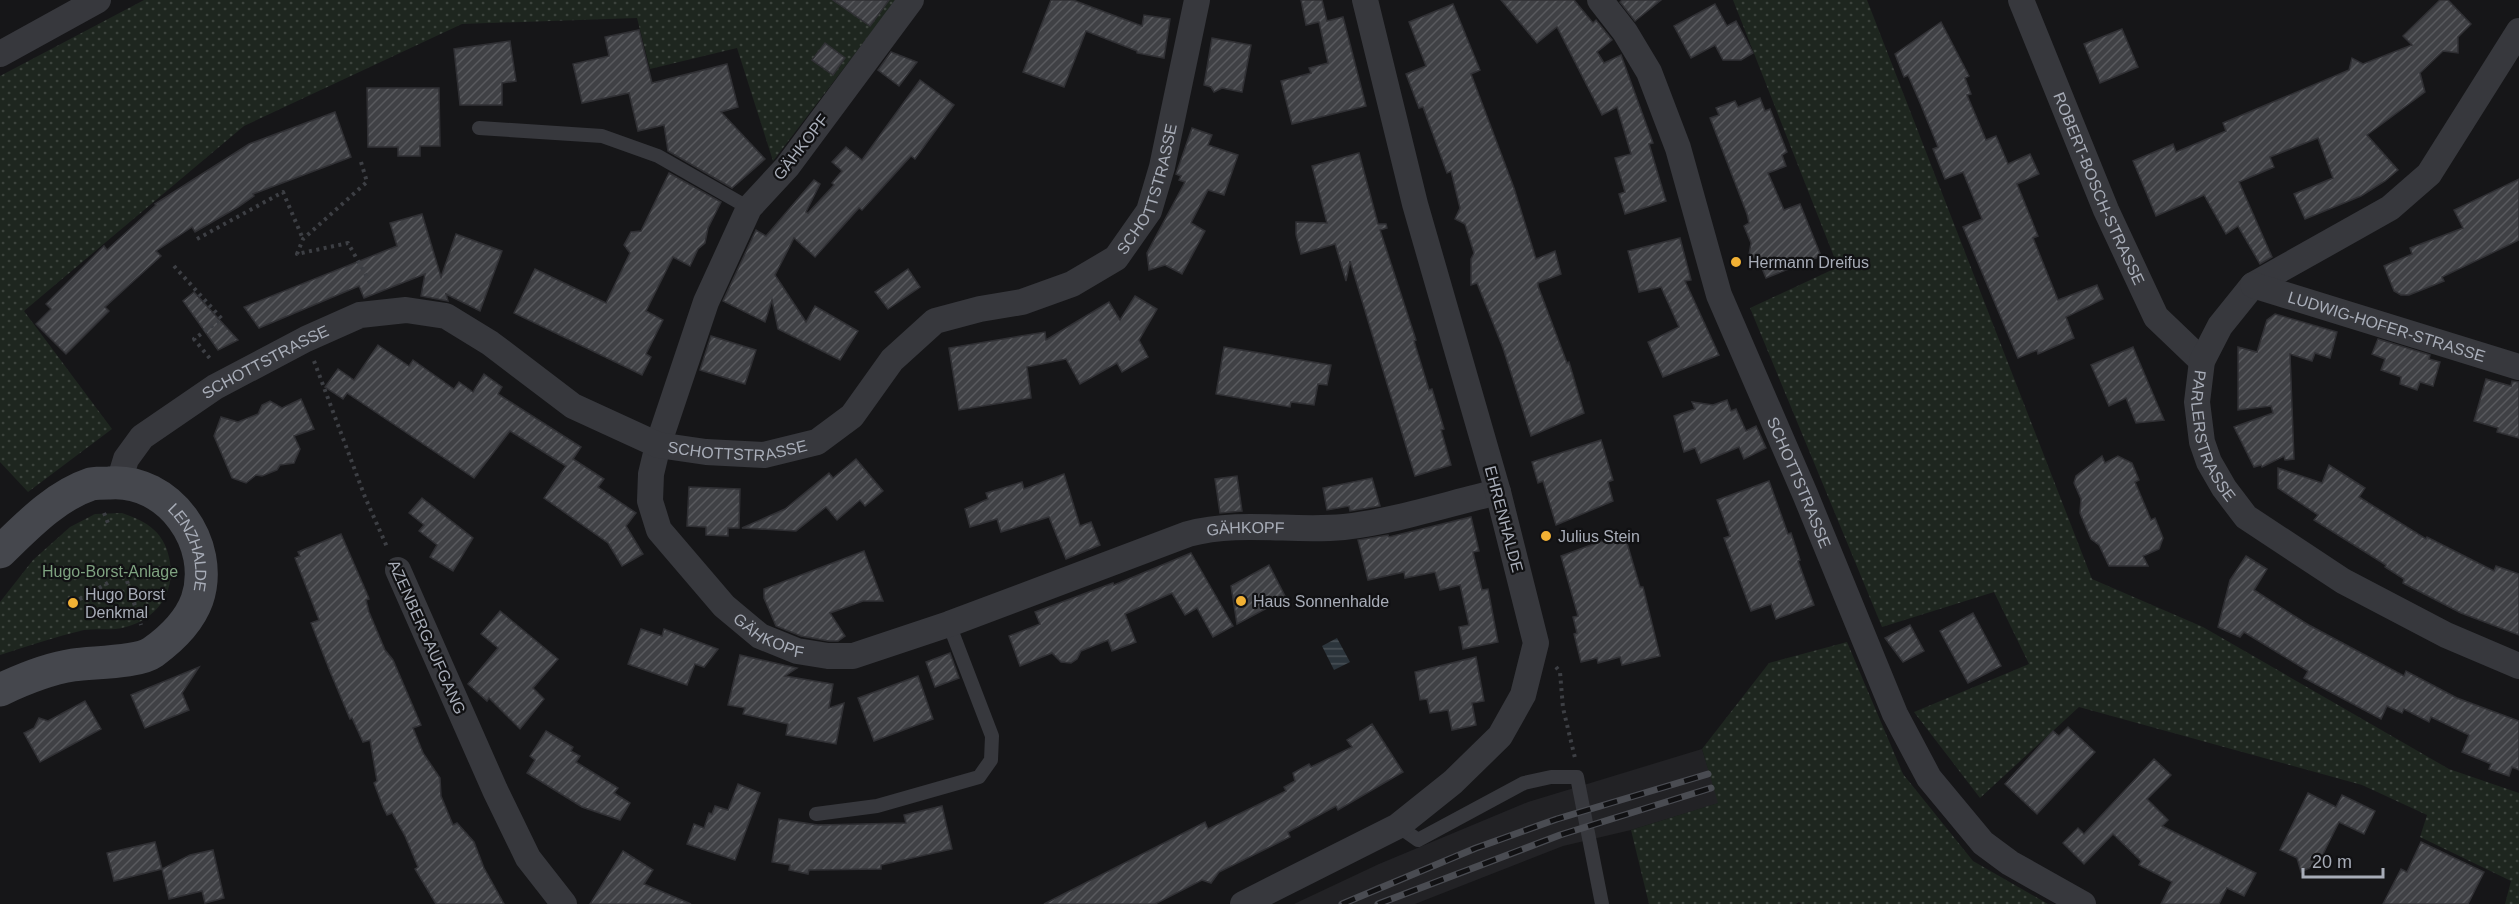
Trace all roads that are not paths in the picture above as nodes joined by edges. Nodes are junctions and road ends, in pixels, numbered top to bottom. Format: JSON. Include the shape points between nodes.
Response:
{"nodes":[{"id":1,"x":98,"y":0,"type":"edge"},
{"id":2,"x":911,"y":0,"type":"edge"},
{"id":3,"x":1197,"y":0,"type":"edge"},
{"id":4,"x":1365,"y":0,"type":"edge"},
{"id":5,"x":1599,"y":0,"type":"edge"},
{"id":6,"x":2021,"y":0,"type":"edge"},
{"id":7,"x":2519,"y":31,"type":"edge"},
{"id":8,"x":0,"y":54,"type":"edge"},
{"id":9,"x":479,"y":128,"type":"dead end"},
{"id":10,"x":749,"y":208,"type":"junction"},
{"id":11,"x":2253,"y":285,"type":"junction"},
{"id":12,"x":2202,"y":361,"type":"junction"},
{"id":13,"x":2519,"y":367,"type":"edge"},
{"id":14,"x":658,"y":445,"type":"junction"},
{"id":15,"x":119,"y":482,"type":"junction"},
{"id":16,"x":1497,"y":492,"type":"junction"},
{"id":17,"x":0,"y":552,"type":"edge"},
{"id":18,"x":398,"y":570,"type":"road end"},
{"id":19,"x":949,"y":624,"type":"junction"},
{"id":20,"x":2519,"y":666,"type":"edge"},
{"id":21,"x":0,"y":690,"type":"edge"},
{"id":22,"x":816,"y":814,"type":"dead end"},
{"id":23,"x":1398,"y":826,"type":"junction"},
{"id":24,"x":564,"y":904,"type":"edge"},
{"id":25,"x":1243,"y":904,"type":"edge"},
{"id":26,"x":1602,"y":904,"type":"edge"},
{"id":27,"x":2083,"y":904,"type":"edge"}],
"edges":[{"from":1,"to":8,"type":"street"},
{"from":2,"to":10,"type":"street","name":"GÄHKOPF","via":[[787,167]]},
{"from":3,"to":14,"type":"street","name":"SCHOTTSTRASSE","via":[[1149,211],[1116,258],[1072,284],[1022,302],[935,321],[892,360],[852,416],[817,442],[764,456]]},
{"from":4,"to":16,"type":"street","name":"EHRENHALDE","via":[[1416,204]]},
{"from":5,"to":27,"type":"street","name":"SCHOTTSTRASSE","via":[[1625,32],[1648,72],[1677,148],[1719,295],[1895,714],[1924,769],[1983,843]]},
{"from":6,"to":12,"type":"street","name":"ROBERT-BOSCH-STRASSE","via":[[2106,210],[2156,317]]},
{"from":7,"to":11,"type":"street","name":"PARLERSTRASSE","via":[[2429,174],[2390,208]]},
{"from":9,"to":10,"type":"lane","via":[[602,136],[658,156]]},
{"from":10,"to":14,"type":"street","name":"GÄHKOPF","via":[[706,302]]},
{"from":11,"to":12,"type":"street","name":"PARLERSTRASSE","via":[[2220,326]]},
{"from":11,"to":13,"type":"street","name":"LUDWIG-HOFER-STRASSE"},
{"from":12,"to":20,"type":"street","name":"PARLERSTRASSE","via":[[2197,402],[2202,442],[2224,488],[2247,517],[2343,581],[2446,635]]},
{"from":14,"to":15,"type":"street","name":"SCHOTTSTRASSE","via":[[573,406],[490,343],[446,316],[406,310],[360,315],[229,380],[142,437],[126,459]]},
{"from":14,"to":19,"type":"street","name":"GÄHKOPF","via":[[650,501],[659,530],[724,606],[760,636],[797,651],[854,656]]},
{"from":15,"to":17,"type":"street","name":"LENZHALDE","via":[[91,484],[53,505]]},
{"from":15,"to":21,"type":"street","name":"LENZHALDE","via":[[152,491],[187,522],[198,546],[201,571],[197,601],[179,630],[150,654],[71,665],[32,675]]},
{"from":16,"to":19,"type":"street","name":"GÄHKOPF","via":[[1343,527],[1208,529]]},
{"from":16,"to":23,"type":"street","name":"EHRENHALDE","via":[[1536,643],[1523,695],[1500,736],[1453,782]]},
{"from":18,"to":24,"type":"street","name":"AZENBERGAUFGANG","via":[[523,849]]},
{"from":19,"to":22,"type":"lane","via":[[992,736],[991,760],[979,777],[877,806]]},
{"from":23,"to":25,"type":"street","name":"EHRENHALDE"},
{"from":23,"to":26,"type":"lane","via":[[1418,840],[1524,783],[1577,777]]}]}
